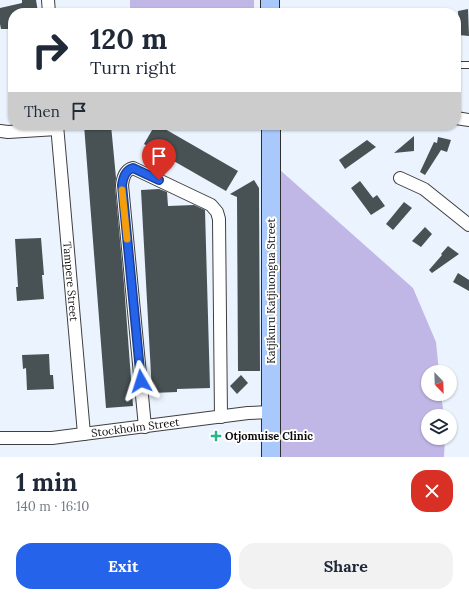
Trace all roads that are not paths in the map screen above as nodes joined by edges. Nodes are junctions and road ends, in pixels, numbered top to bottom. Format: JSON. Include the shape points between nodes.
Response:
{"nodes":[{"id":1,"x":28,"y":130,"type":"edge"},
{"id":2,"x":57,"y":130,"type":"edge"},
{"id":3,"x":271,"y":130,"type":"edge"},
{"id":4,"x":0,"y":132,"type":"edge"},
{"id":5,"x":400,"y":178,"type":"dead end"},
{"id":6,"x":469,"y":225,"type":"edge"},
{"id":7,"x":271,"y":412,"type":"junction"},
{"id":8,"x":221,"y":417,"type":"junction"},
{"id":9,"x":145,"y":427,"type":"junction"},
{"id":10,"x":84,"y":434,"type":"junction"},
{"id":11,"x":0,"y":438,"type":"edge"},
{"id":12,"x":271,"y":457,"type":"edge"}],
"edges":[{"from":1,"to":4,"type":"street","name":"Tampere Street"},
{"from":2,"to":10,"type":"street","name":"Tampere Street"},
{"from":3,"to":7,"type":"street","name":"Katjikuru Katjiuongua Street"},
{"from":5,"to":6,"type":"street","via":[[424,189]]},
{"from":7,"to":8,"type":"street","name":"Stockholm Street"},
{"from":7,"to":12,"type":"street","name":"Katjikuru Katjiuongua Street"},
{"from":8,"to":9,"type":"street","name":"Stockholm Street"},
{"from":8,"to":9,"type":"street","via":[[217,212],[211,205],[133,168],[124,175],[122,185]]},
{"from":9,"to":10,"type":"street","name":"Stockholm Street"},
{"from":10,"to":11,"type":"street","name":"Stockholm Street","via":[[52,438]]}]}
